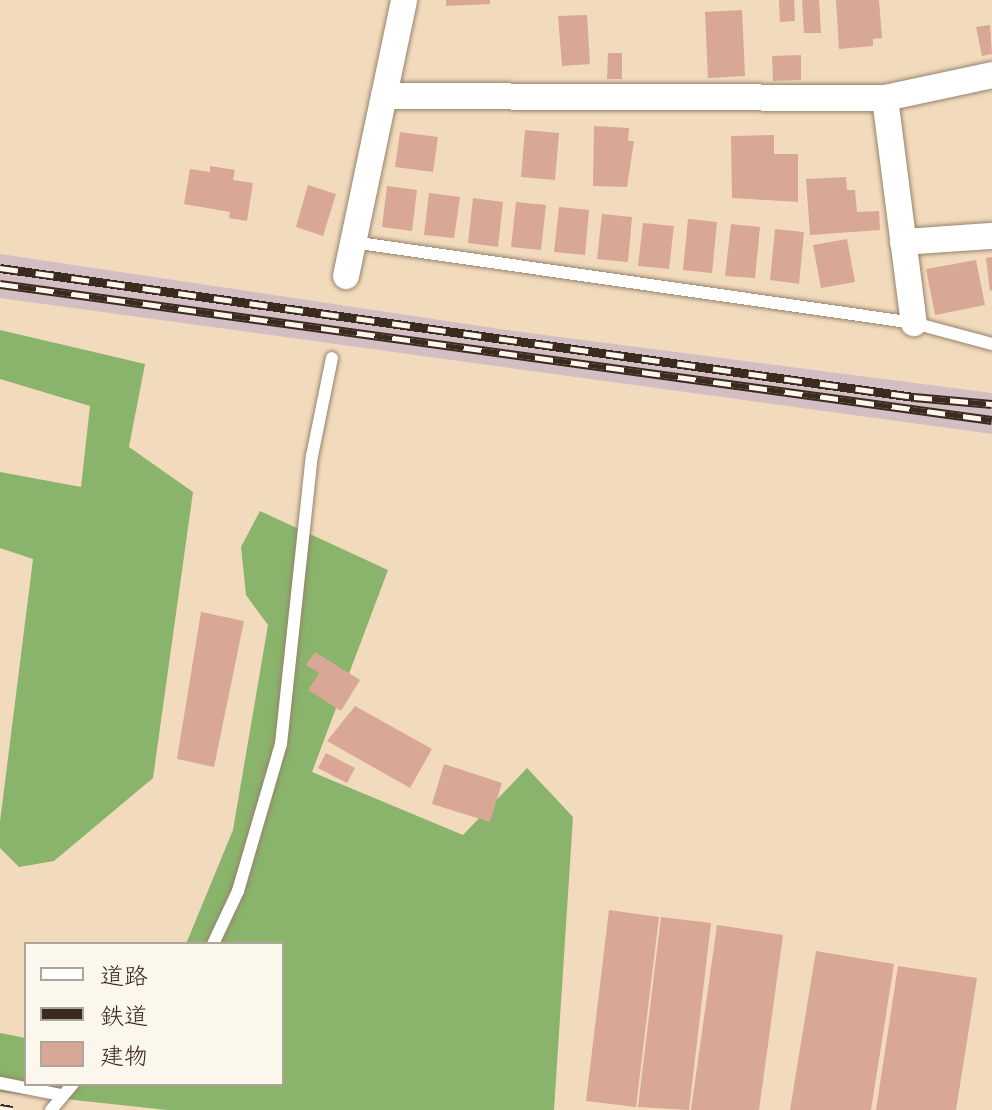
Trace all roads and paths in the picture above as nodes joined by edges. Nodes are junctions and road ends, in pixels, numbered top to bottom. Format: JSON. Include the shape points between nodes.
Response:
{"nodes":[{"id":1,"x":404,"y":0,"type":"edge"},
{"id":2,"x":992,"y":75,"type":"edge"},
{"id":3,"x":384,"y":96,"type":"junction"},
{"id":4,"x":885,"y":98,"type":"junction"},
{"id":5,"x":992,"y":236,"type":"edge"},
{"id":6,"x":352,"y":242,"type":"junction"},
{"id":7,"x":903,"y":242,"type":"junction"},
{"id":8,"x":346,"y":276,"type":"dead end"},
{"id":9,"x":914,"y":323,"type":"junction"},
{"id":10,"x":992,"y":344,"type":"edge"},
{"id":11,"x":332,"y":358,"type":"dead end"},
{"id":12,"x":214,"y":942,"type":"edge"},
{"id":13,"x":0,"y":1083,"type":"edge"},
{"id":14,"x":71,"y":1086,"type":"edge"},
{"id":15,"x":62,"y":1095,"type":"junction"},
{"id":16,"x":51,"y":1110,"type":"edge"}],
"edges":[{"from":1,"to":3,"type":"street"},
{"from":2,"to":4,"type":"street"},
{"from":3,"to":4,"type":"street"},
{"from":3,"to":6,"type":"street"},
{"from":4,"to":7,"type":"street"},
{"from":5,"to":7,"type":"street"},
{"from":6,"to":8,"type":"street"},
{"from":6,"to":9,"type":"lane"},
{"from":7,"to":9,"type":"street"},
{"from":9,"to":10,"type":"lane"},
{"from":11,"to":12,"type":"lane","via":[[310,471],[281,744],[238,891]]},
{"from":13,"to":15,"type":"lane"},
{"from":14,"to":15,"type":"lane"},
{"from":15,"to":16,"type":"lane"}]}
